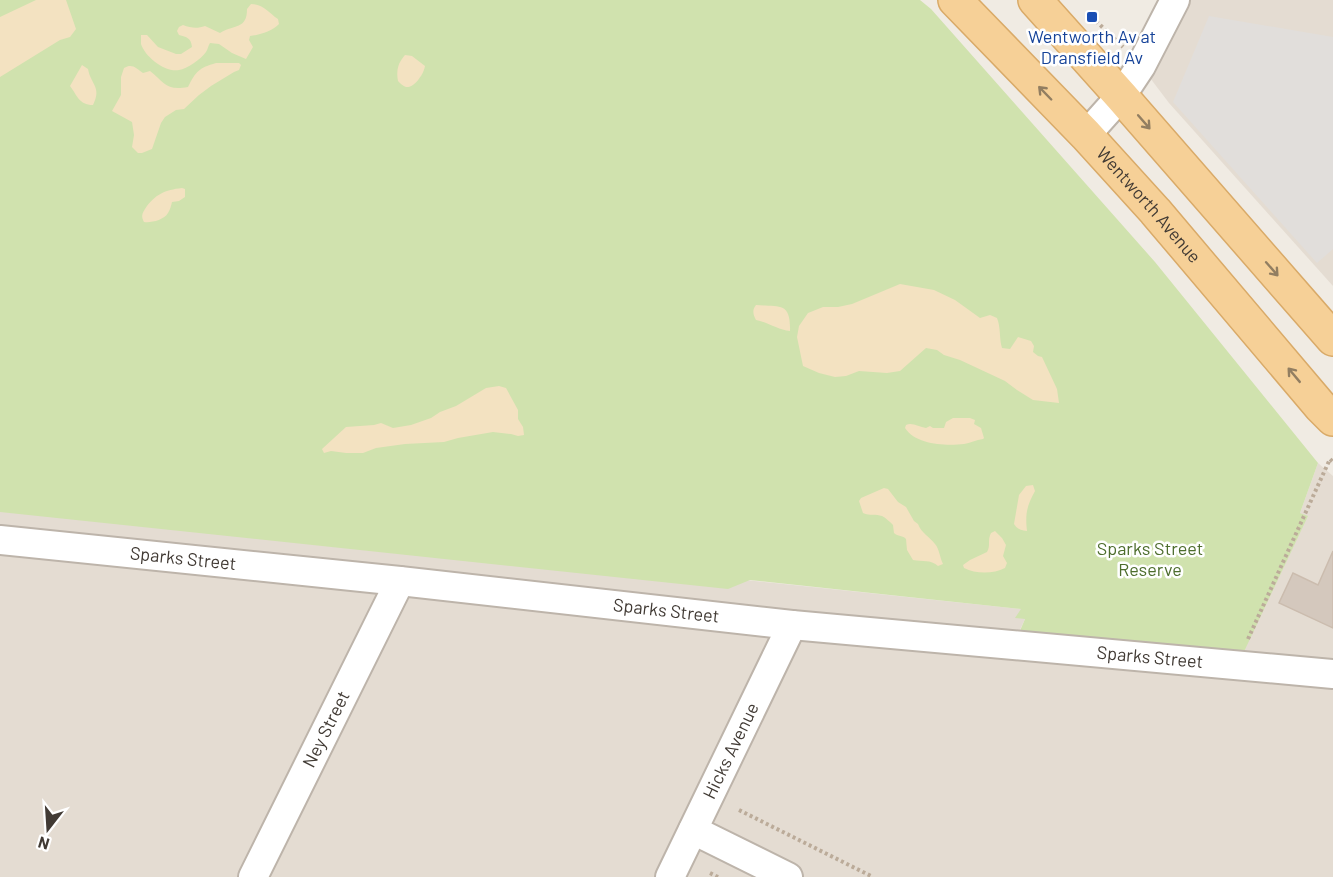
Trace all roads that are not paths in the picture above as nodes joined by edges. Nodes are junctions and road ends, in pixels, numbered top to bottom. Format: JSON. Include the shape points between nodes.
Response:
{"nodes":[{"id":1,"x":955,"y":0,"type":"edge"},
{"id":2,"x":1035,"y":0,"type":"edge"},
{"id":3,"x":1175,"y":0,"type":"edge"},
{"id":4,"x":1121,"y":96,"type":"junction"},
{"id":5,"x":1086,"y":135,"type":"junction"},
{"id":6,"x":1333,"y":339,"type":"edge"},
{"id":7,"x":1333,"y":419,"type":"edge"},
{"id":8,"x":0,"y":540,"type":"edge"},
{"id":9,"x":400,"y":581,"type":"junction"},
{"id":10,"x":792,"y":625,"type":"junction"},
{"id":11,"x":1333,"y":674,"type":"edge"},
{"id":12,"x":693,"y":830,"type":"junction"},
{"id":13,"x":253,"y":877,"type":"edge"},
{"id":14,"x":670,"y":877,"type":"edge"},
{"id":15,"x":788,"y":877,"type":"edge"}],
"edges":[{"from":5,"to":1,"type":"main road","name":"Wentworth Avenue","one_way":true},
{"from":2,"to":4,"type":"main road"},
{"from":3,"to":4,"type":"street"},
{"from":4,"to":5,"type":"street"},
{"from":4,"to":6,"type":"main road","one_way":true},
{"from":7,"to":5,"type":"main road","name":"Wentworth Avenue","one_way":true},
{"from":8,"to":9,"type":"street","name":"Sparks Street"},
{"from":9,"to":10,"type":"street","name":"Sparks Street"},
{"from":9,"to":13,"type":"street","name":"Ney Street"},
{"from":10,"to":11,"type":"street","name":"Sparks Street"},
{"from":10,"to":12,"type":"street","name":"Hicks Avenue"},
{"from":12,"to":14,"type":"street","name":"Hicks Avenue"},
{"from":12,"to":15,"type":"street"}]}
